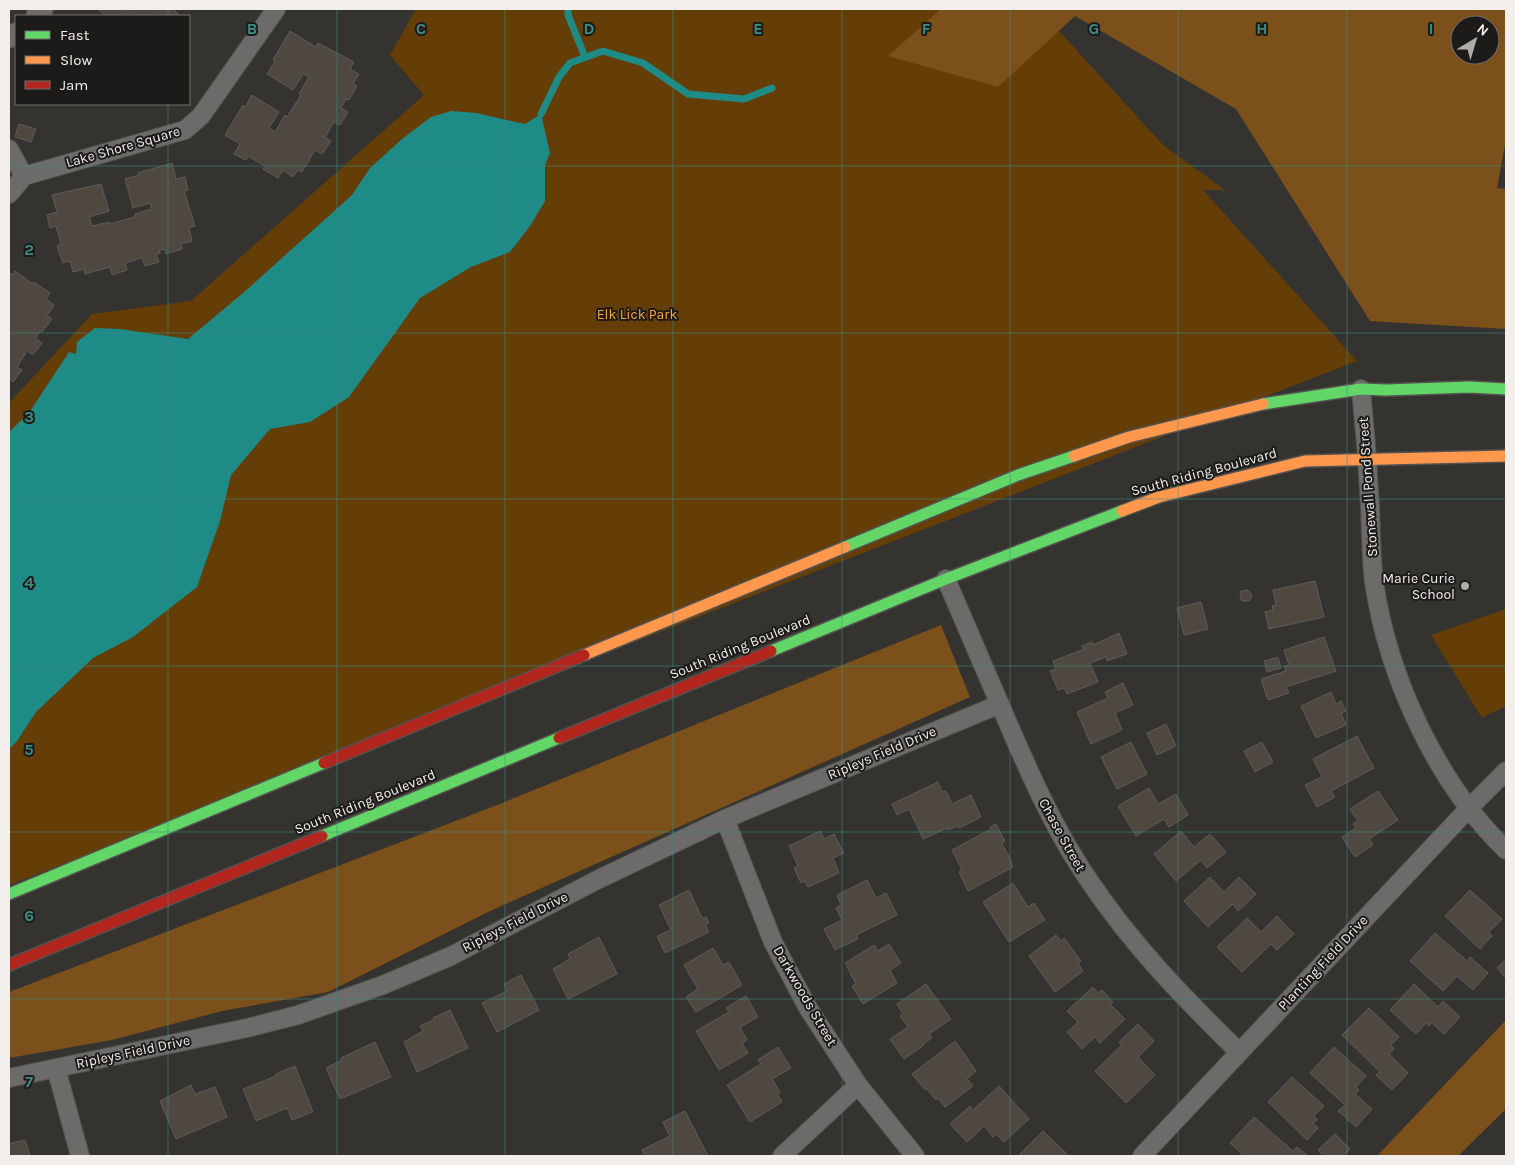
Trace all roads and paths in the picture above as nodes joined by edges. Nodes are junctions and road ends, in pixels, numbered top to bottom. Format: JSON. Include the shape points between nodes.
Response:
{"nodes":[{"id":1,"x":276,"y":9,"type":"edge"},
{"id":2,"x":9,"y":149,"type":"edge"},
{"id":3,"x":24,"y":176,"type":"junction"},
{"id":4,"x":9,"y":194,"type":"edge"},
{"id":5,"x":1361,"y":389,"type":"junction"},
{"id":6,"x":1506,"y":389,"type":"edge"},
{"id":7,"x":1506,"y":456,"type":"edge"},
{"id":8,"x":1368,"y":459,"type":"junction"},
{"id":9,"x":946,"y":579,"type":"junction"},
{"id":10,"x":1000,"y":704,"type":"junction"},
{"id":11,"x":1506,"y":771,"type":"edge"},
{"id":12,"x":1470,"y":807,"type":"junction"},
{"id":13,"x":725,"y":819,"type":"junction"},
{"id":14,"x":1506,"y":850,"type":"edge"},
{"id":15,"x":9,"y":894,"type":"edge"},
{"id":16,"x":9,"y":964,"type":"edge"},
{"id":17,"x":1239,"y":1052,"type":"junction"},
{"id":18,"x":56,"y":1068,"type":"junction"},
{"id":19,"x":9,"y":1078,"type":"edge"},
{"id":20,"x":858,"y":1085,"type":"junction"},
{"id":21,"x":80,"y":1156,"type":"edge"},
{"id":22,"x":782,"y":1156,"type":"edge"},
{"id":23,"x":915,"y":1156,"type":"edge"},
{"id":24,"x":1142,"y":1156,"type":"edge"}],
"edges":[{"from":1,"to":3,"type":"street","name":"Lake Shore Square","via":[[201,116],[185,130]]},
{"from":2,"to":3,"type":"street"},
{"from":3,"to":4,"type":"street"},
{"from":5,"to":6,"type":"street"},
{"from":5,"to":8,"type":"street","name":"Stonewall Pond Street"},
{"from":5,"to":15,"type":"street","via":[[1274,401],[1129,437],[1018,476]]},
{"from":7,"to":8,"type":"street","name":"South Riding Boulevard"},
{"from":8,"to":9,"type":"street","name":"South Riding Boulevard","via":[[1305,461],[1159,497]]},
{"from":8,"to":12,"type":"street","name":"Stonewall Pond Street","via":[[1374,580],[1389,648],[1422,734]]},
{"from":9,"to":10,"type":"street","name":"Chase Street"},
{"from":9,"to":16,"type":"street","name":"South Riding Boulevard"},
{"from":10,"to":13,"type":"street","name":"Ripleys Field Drive"},
{"from":10,"to":17,"type":"street","name":"Chase Street","via":[[1034,784],[1089,881],[1156,968]]},
{"from":11,"to":12,"type":"street","name":"Planting Field Drive"},
{"from":12,"to":14,"type":"street","name":"Stonewall Pond Street"},
{"from":12,"to":17,"type":"street","name":"Planting Field Drive"},
{"from":13,"to":18,"type":"street","name":"Ripleys Field Drive","via":[[599,878],[451,956],[357,995],[247,1028]]},
{"from":13,"to":20,"type":"street","name":"Darkwoods Street","via":[[773,942],[808,1008]]},
{"from":17,"to":24,"type":"street","name":"Planting Field Drive"},
{"from":18,"to":19,"type":"street","name":"Ripleys Field Drive"},
{"from":18,"to":21,"type":"street"},
{"from":20,"to":22,"type":"street"},
{"from":20,"to":23,"type":"street","name":"Darkwoods Street"}]}
